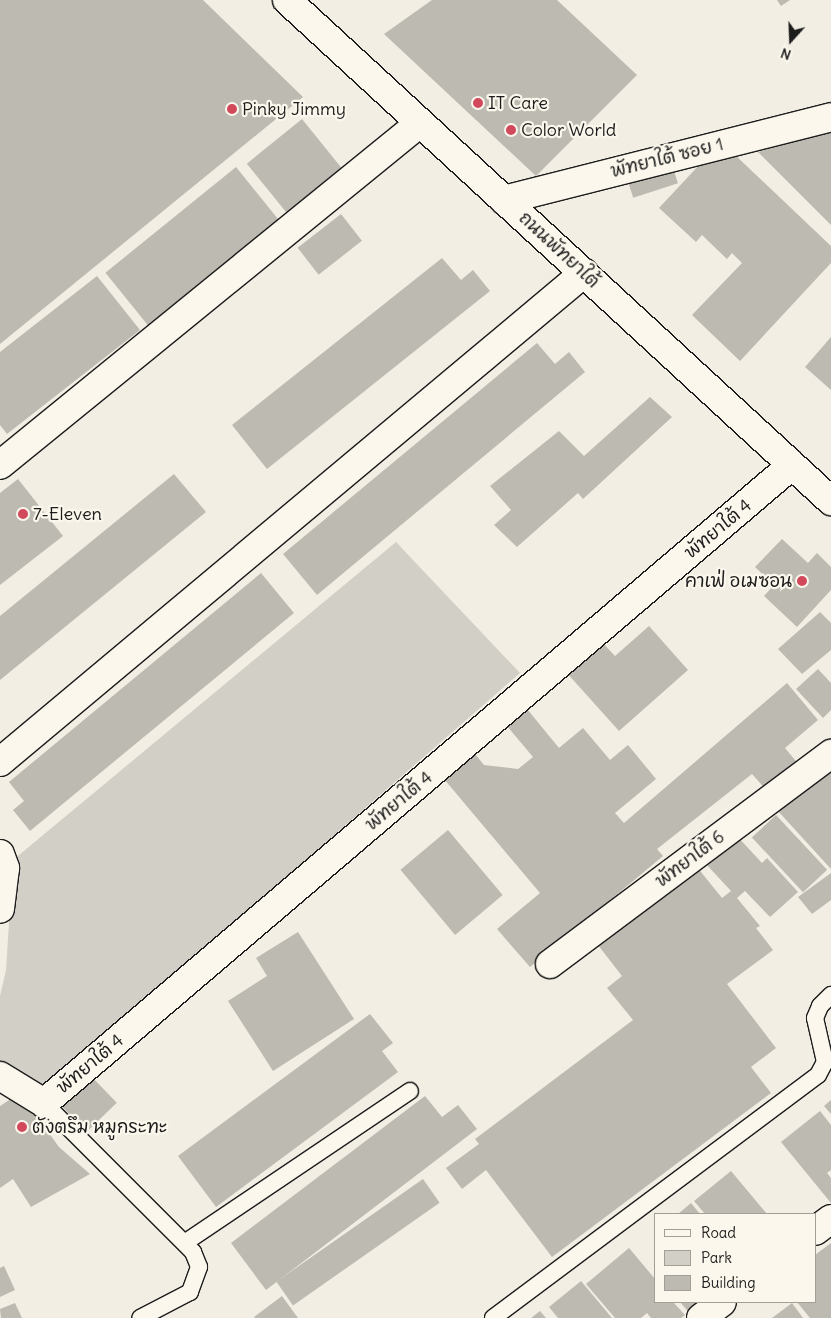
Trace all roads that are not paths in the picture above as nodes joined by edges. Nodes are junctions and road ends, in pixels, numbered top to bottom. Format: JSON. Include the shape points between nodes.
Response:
{"nodes":[{"id":1,"x":287,"y":0,"type":"edge"},
{"id":2,"x":831,"y":117,"type":"edge"},
{"id":3,"x":420,"y":123,"type":"junction"},
{"id":4,"x":504,"y":200,"type":"junction"},
{"id":5,"x":584,"y":273,"type":"junction"},
{"id":6,"x":0,"y":465,"type":"edge"},
{"id":7,"x":792,"y":465,"type":"junction"},
{"id":8,"x":831,"y":501,"type":"edge"},
{"id":9,"x":831,"y":754,"type":"edge"},
{"id":10,"x":0,"y":762,"type":"edge"},
{"id":11,"x":0,"y":854,"type":"edge"},
{"id":12,"x":0,"y":909,"type":"edge"},
{"id":13,"x":550,"y":964,"type":"dead end"},
{"id":14,"x":831,"y":995,"type":"edge"},
{"id":15,"x":0,"y":1076,"type":"edge"},
{"id":16,"x":410,"y":1091,"type":"dead end"},
{"id":17,"x":44,"y":1103,"type":"junction"},
{"id":18,"x":831,"y":1219,"type":"edge"},
{"id":19,"x":816,"y":1230,"type":"edge"},
{"id":20,"x":186,"y":1242,"type":"junction"},
{"id":21,"x":721,"y":1303,"type":"edge"},
{"id":22,"x":140,"y":1318,"type":"edge"},
{"id":23,"x":493,"y":1318,"type":"edge"},
{"id":24,"x":701,"y":1318,"type":"edge"}],
"edges":[{"from":1,"to":3,"type":"street","name":"ถนนพัทยาใต้"},
{"from":2,"to":4,"type":"street","name":"พัทยาใต้ ซอย 1"},
{"from":3,"to":4,"type":"street","name":"ถนนพัทยาใต้"},
{"from":3,"to":6,"type":"street"},
{"from":4,"to":5,"type":"street","name":"ถนนพัทยาใต้"},
{"from":5,"to":7,"type":"street","name":"ถนนพัทยาใต้"},
{"from":5,"to":10,"type":"street"},
{"from":7,"to":8,"type":"street","name":"ถนนพัทยาใต้"},
{"from":7,"to":17,"type":"street","name":"พัทยาใต้ 4"},
{"from":9,"to":13,"type":"street","name":"พัทยาใต้ 6"},
{"from":11,"to":12,"type":"street","via":[[5,868]]},
{"from":14,"to":23,"type":"lane","via":[[820,1006],[815,1018],[826,1062],[818,1074]]},
{"from":15,"to":17,"type":"street","name":"พัทยาใต้ 4"},
{"from":16,"to":20,"type":"lane"},
{"from":17,"to":20,"type":"lane"},
{"from":18,"to":19,"type":"street"},
{"from":20,"to":22,"type":"lane","via":[[199,1267],[190,1292]]},
{"from":21,"to":24,"type":"street"}]}
